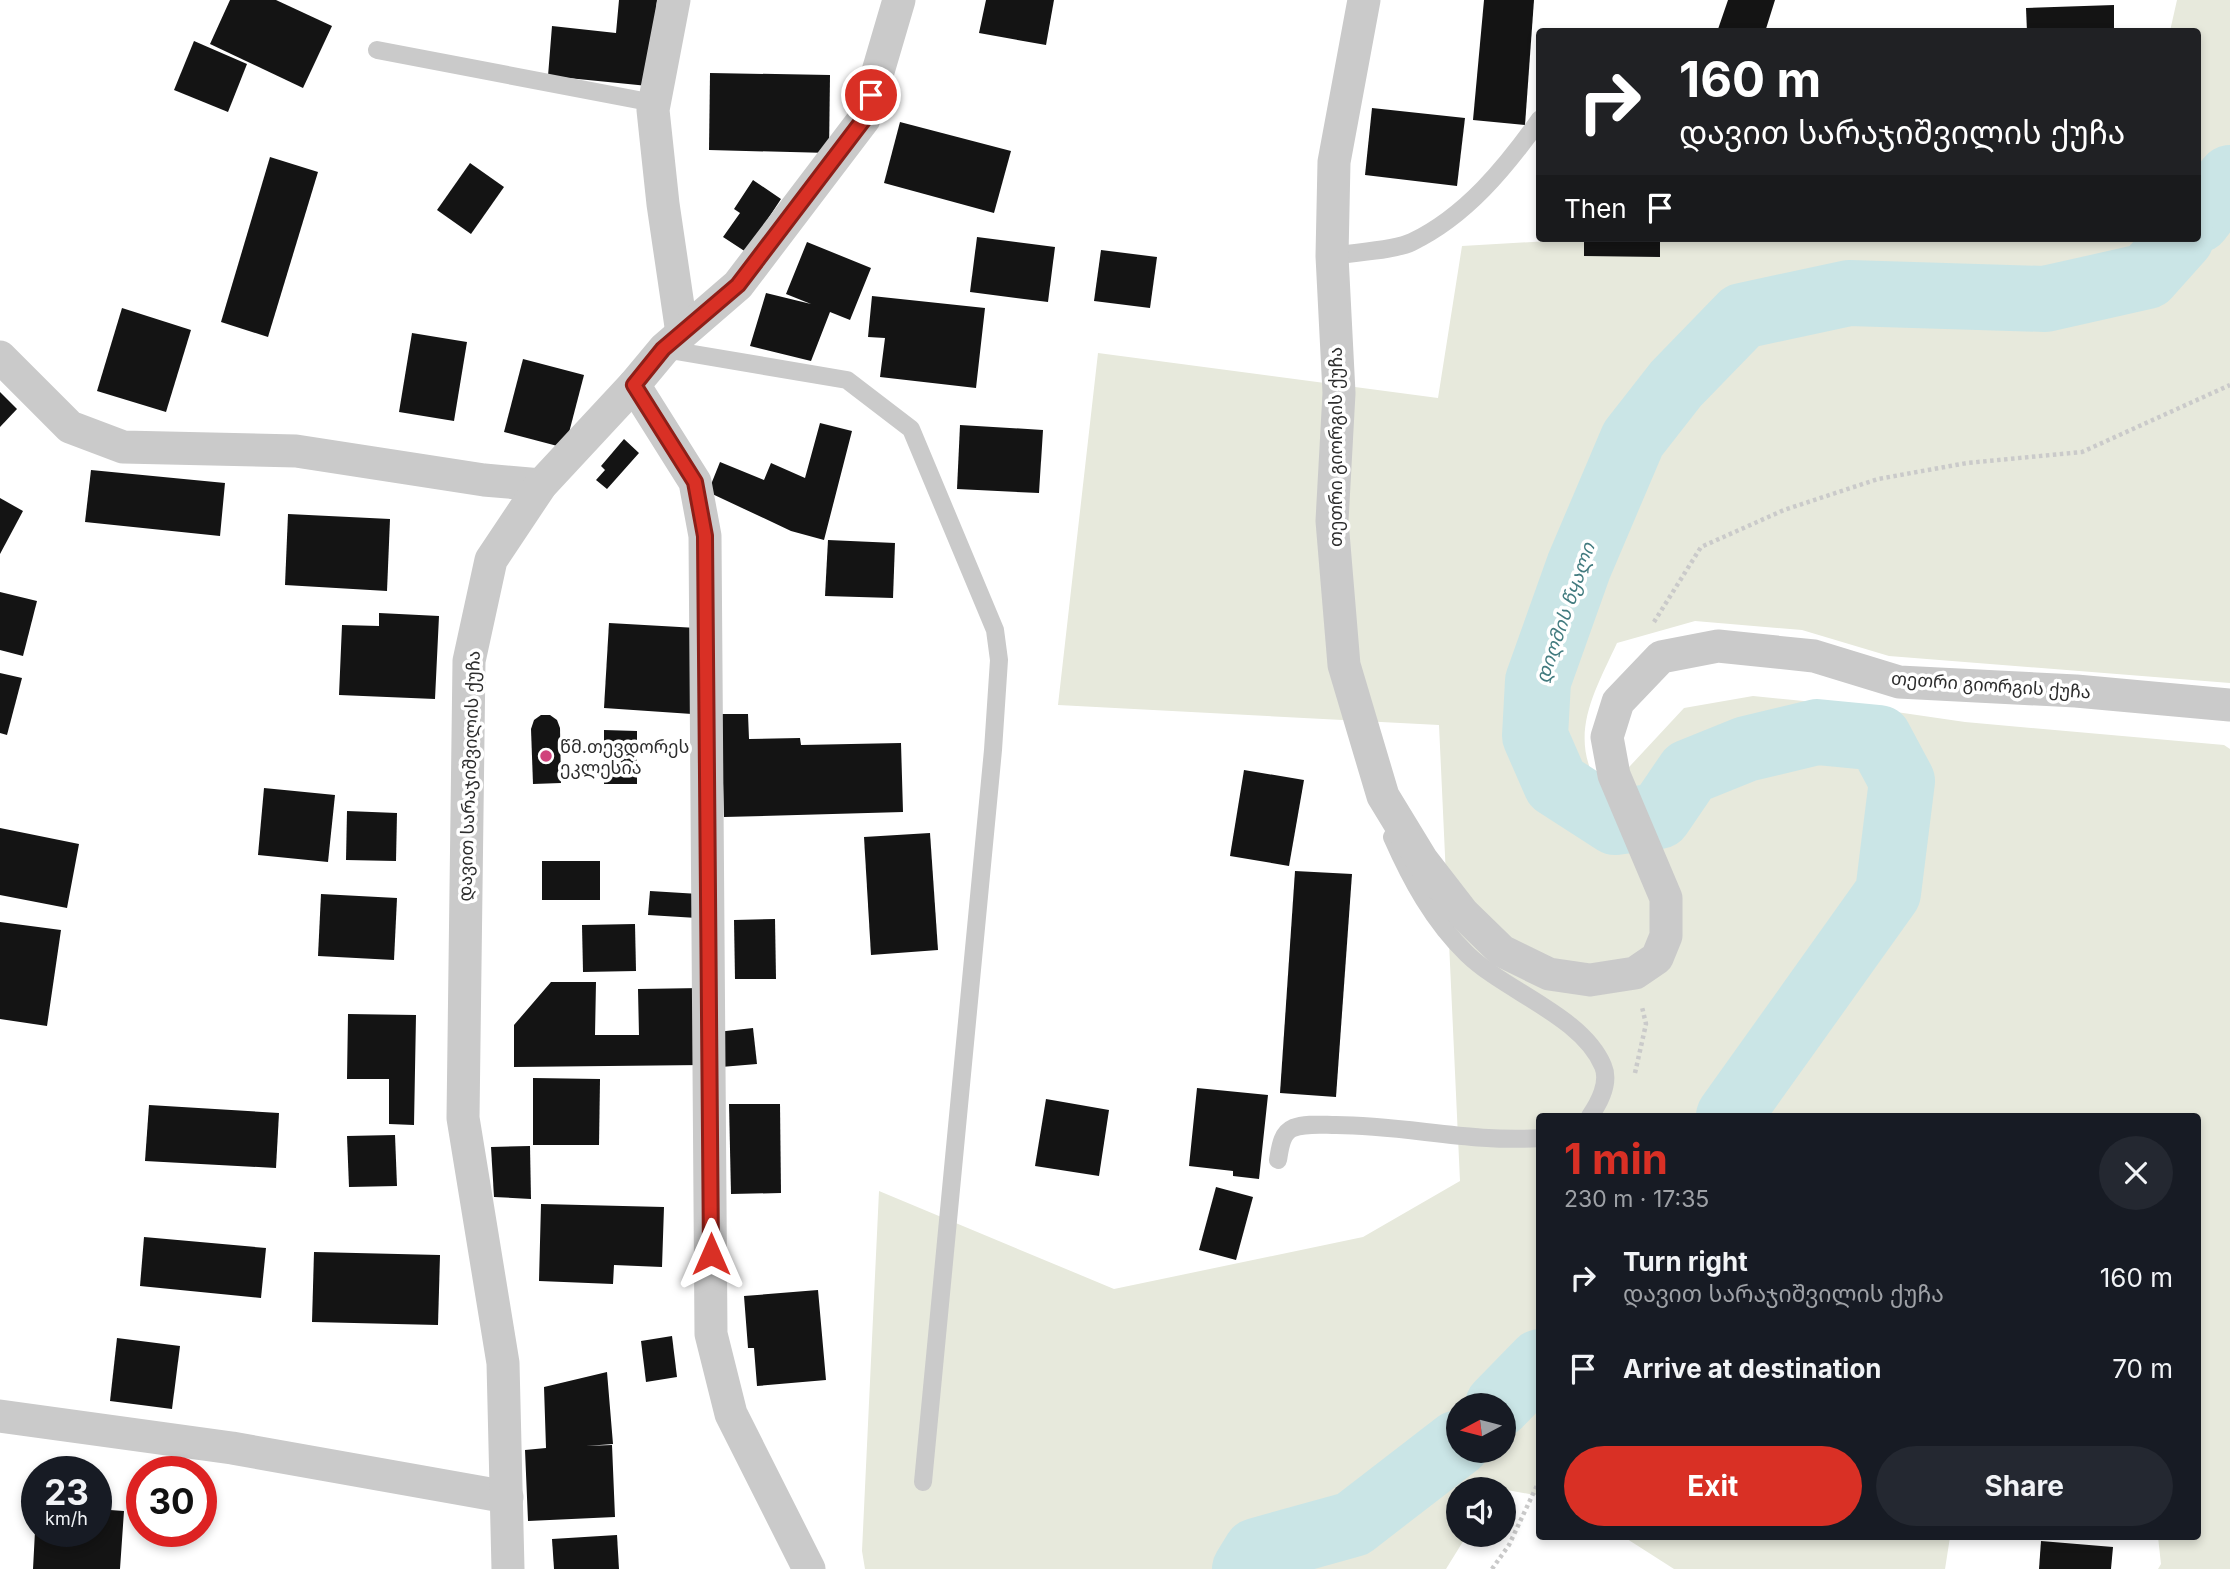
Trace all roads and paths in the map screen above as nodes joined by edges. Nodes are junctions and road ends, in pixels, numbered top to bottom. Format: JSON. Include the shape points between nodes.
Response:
{"nodes":[{"id":1,"x":674,"y":0,"type":"edge"},
{"id":2,"x":899,"y":0,"type":"edge"},
{"id":3,"x":1364,"y":0,"type":"edge"},
{"id":4,"x":377,"y":50,"type":"dead end"},
{"id":5,"x":654,"y":103,"type":"junction"},
{"id":6,"x":1536,"y":125,"type":"edge"},
{"id":7,"x":1332,"y":256,"type":"junction"},
{"id":8,"x":673,"y":341,"type":"junction"},
{"id":9,"x":0,"y":357,"type":"edge"},
{"id":10,"x":634,"y":385,"type":"junction"},
{"id":11,"x":2230,"y":386,"type":"edge"},
{"id":12,"x":541,"y":485,"type":"junction"},
{"id":13,"x":1651,"y":630,"type":"dead end"},
{"id":14,"x":2230,"y":705,"type":"edge"},
{"id":15,"x":1383,"y":796,"type":"junction"},
{"id":16,"x":1635,"y":973,"type":"junction"},
{"id":17,"x":1632,"y":1084,"type":"dead end"},
{"id":18,"x":1592,"y":1113,"type":"edge"},
{"id":19,"x":1536,"y":1138,"type":"edge"},
{"id":20,"x":1278,"y":1160,"type":"dead end"},
{"id":21,"x":0,"y":1416,"type":"edge"},
{"id":22,"x":923,"y":1482,"type":"dead end"},
{"id":23,"x":1536,"y":1488,"type":"edge"},
{"id":24,"x":507,"y":1496,"type":"junction"},
{"id":25,"x":508,"y":1569,"type":"edge"},
{"id":26,"x":809,"y":1569,"type":"edge"},
{"id":27,"x":1492,"y":1569,"type":"edge"}],
"edges":[{"from":1,"to":5,"type":"street"},
{"from":2,"to":8,"type":"street","name":"დავით სარაჯიშვილის ქუჩა","via":[[864,119],[738,285]]},
{"from":3,"to":7,"type":"street","name":"თეთრი გიორგის ქუჩა","via":[[1334,162]]},
{"from":4,"to":5,"type":"lane"},
{"from":5,"to":8,"type":"street"},
{"from":6,"to":7,"type":"lane","via":[[1461,212],[1410,244]]},
{"from":7,"to":15,"type":"street","name":"თეთრი გიორგის ქუჩა","via":[[1339,393],[1332,521],[1344,665]]},
{"from":8,"to":10,"type":"street","name":"დავით სარაჯიშვილის ქუჩა"},
{"from":8,"to":22,"type":"lane","via":[[847,380],[911,429],[995,630],[999,660],[993,750]]},
{"from":9,"to":12,"type":"street","via":[[70,427],[123,447],[296,451]]},
{"from":10,"to":12,"type":"street","name":"დავით სარაჯიშვილის ქუჩა"},
{"from":10,"to":26,"type":"street","via":[[695,482],[705,536],[711,1334],[731,1413]]},
{"from":11,"to":13,"type":"path","via":[[2082,452],[1967,463],[1878,479],[1784,510],[1701,547]]},
{"from":12,"to":24,"type":"street","name":"დავით სარაჯიშვილის ქუჩა","via":[[491,560],[469,661],[463,1118],[503,1363]]},
{"from":14,"to":16,"type":"street","name":"თეთრი გიორგის ქუჩა","via":[[1899,682],[1814,656],[1718,646],[1661,657],[1618,702],[1607,737],[1614,775],[1666,898],[1667,936],[1657,958]]},
{"from":15,"to":16,"type":"street","name":"თეთრი გიორგის ქუჩა","via":[[1422,860],[1463,914],[1502,951],[1549,974],[1590,980]]},
{"from":15,"to":18,"type":"lane","via":[[1390,832],[1437,922],[1510,989],[1586,1040],[1604,1068],[1602,1098]]},
{"from":16,"to":17,"type":"path","via":[[1646,1024]]},
{"from":19,"to":20,"type":"lane","via":[[1504,1141],[1380,1125],[1309,1125],[1292,1128],[1283,1138]]},
{"from":21,"to":24,"type":"street","via":[[232,1448]]},
{"from":23,"to":27,"type":"path","via":[[1509,1545]]},
{"from":24,"to":25,"type":"street","name":"დავით სარაჯიშვილის ქუჩა"}]}
